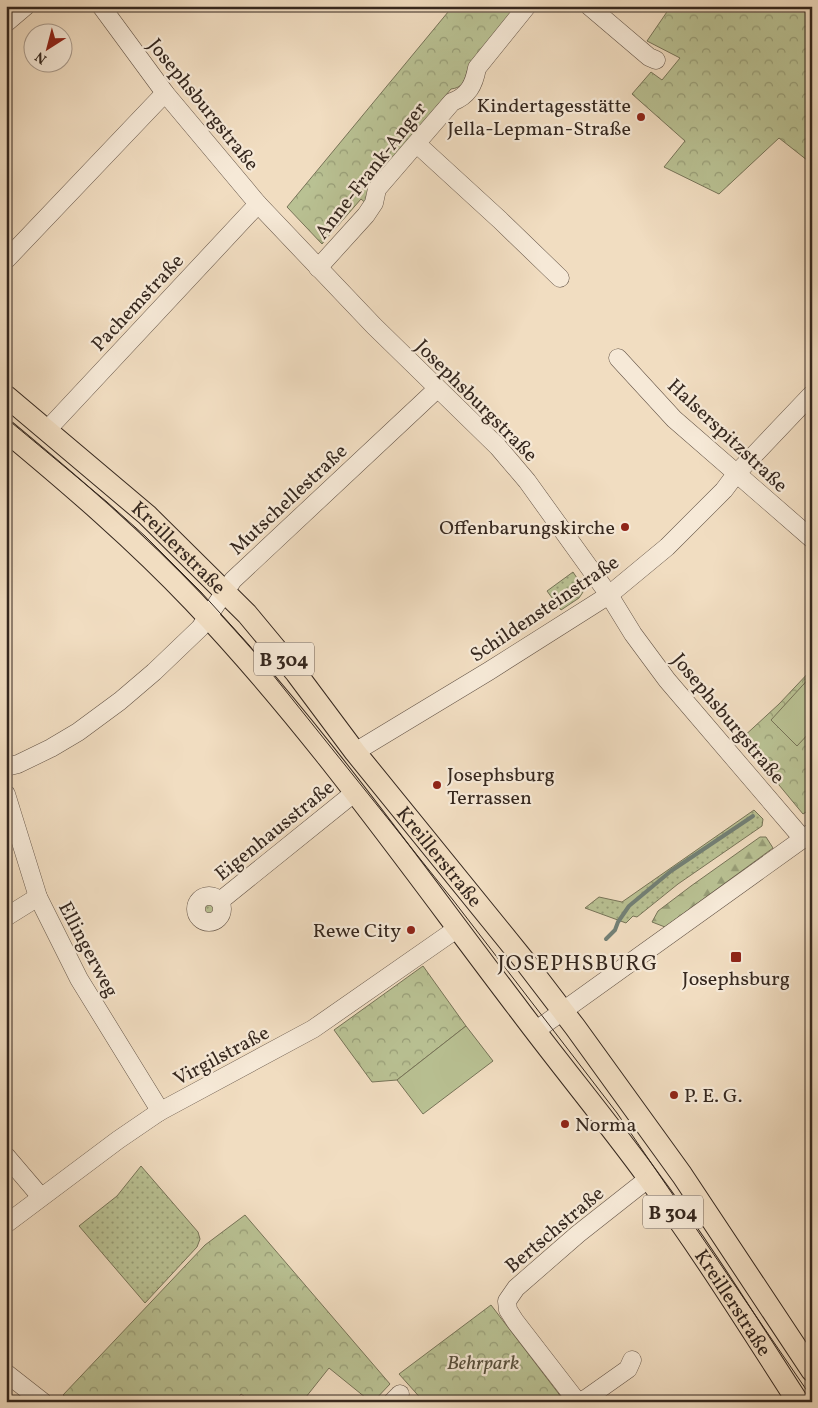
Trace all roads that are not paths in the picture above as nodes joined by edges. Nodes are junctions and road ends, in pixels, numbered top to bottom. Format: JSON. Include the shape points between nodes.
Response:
{"nodes":[{"id":1,"x":26,"y":6,"type":"edge"},
{"id":2,"x":101,"y":6,"type":"edge"},
{"id":3,"x":527,"y":6,"type":"edge"},
{"id":4,"x":589,"y":6,"type":"edge"},
{"id":5,"x":6,"y":23,"type":"edge"},
{"id":6,"x":656,"y":60,"type":"dead end"},
{"id":7,"x":165,"y":93,"type":"junction"},
{"id":8,"x":417,"y":144,"type":"junction"},
{"id":9,"x":258,"y":204,"type":"junction"},
{"id":10,"x":6,"y":260,"type":"edge"},
{"id":11,"x":318,"y":268,"type":"junction"},
{"id":12,"x":560,"y":278,"type":"dead end"},
{"id":13,"x":618,"y":358,"type":"dead end"},
{"id":14,"x":437,"y":389,"type":"junction"},
{"id":15,"x":812,"y":394,"type":"edge"},
{"id":16,"x":6,"y":396,"type":"edge"},
{"id":17,"x":47,"y":430,"type":"junction"},
{"id":18,"x":6,"y":431,"type":"edge"},
{"id":19,"x":736,"y":474,"type":"junction"},
{"id":20,"x":812,"y":539,"type":"edge"},
{"id":21,"x":225,"y":592,"type":"junction"},
{"id":22,"x":609,"y":595,"type":"junction"},
{"id":23,"x":208,"y":617,"type":"junction"},
{"id":24,"x":355,"y":752,"type":"junction"},
{"id":25,"x":6,"y":767,"type":"edge"},
{"id":26,"x":354,"y":792,"type":"junction"},
{"id":27,"x":6,"y":794,"type":"edge"},
{"id":28,"x":807,"y":836,"type":"edge"},
{"id":29,"x":38,"y":898,"type":"junction"},
{"id":30,"x":220,"y":901,"type":"dead end"},
{"id":31,"x":6,"y":917,"type":"edge"},
{"id":32,"x":458,"y":928,"type":"junction"},
{"id":33,"x":563,"y":1010,"type":"junction"},
{"id":34,"x":535,"y":1031,"type":"junction"},
{"id":35,"x":159,"y":1112,"type":"junction"},
{"id":36,"x":6,"y":1156,"type":"edge"},
{"id":37,"x":649,"y":1178,"type":"junction"},
{"id":38,"x":41,"y":1197,"type":"junction"},
{"id":39,"x":6,"y":1224,"type":"edge"},
{"id":40,"x":632,"y":1360,"type":"dead end"},
{"id":41,"x":812,"y":1371,"type":"edge"},
{"id":42,"x":6,"y":1373,"type":"edge"},
{"id":43,"x":43,"y":1402,"type":"edge"},
{"id":44,"x":798,"y":1402,"type":"edge"}],
"edges":[{"from":1,"to":5,"type":"street"},
{"from":2,"to":7,"type":"street","name":"Josephsburgstraße"},
{"from":3,"to":8,"type":"street","name":"Anne-Frank-Anger","via":[[478,68],[470,90],[452,102]]},
{"from":4,"to":6,"type":"street"},
{"from":7,"to":9,"type":"street","name":"Josephsburgstraße"},
{"from":7,"to":10,"type":"street"},
{"from":8,"to":11,"type":"street","name":"Anne-Frank-Anger","via":[[377,189],[374,203],[366,215]]},
{"from":8,"to":12,"type":"street"},
{"from":9,"to":11,"type":"street","name":"Josephsburgstraße"},
{"from":9,"to":17,"type":"street","name":"Pachemstraße"},
{"from":11,"to":14,"type":"street","name":"Josephsburgstraße"},
{"from":13,"to":19,"type":"street","name":"Halserspitzstraße","via":[[674,419]]},
{"from":14,"to":21,"type":"street","name":"Mutschellestraße","via":[[233,580]]},
{"from":14,"to":22,"type":"street","name":"Josephsburgstraße","via":[[498,447],[527,481]]},
{"from":15,"to":19,"type":"street","name":"Schildensteinstraße"},
{"from":16,"to":17,"type":"main road","name":"Kreillerstraße","number":"B 304"},
{"from":17,"to":21,"type":"main road","name":"Kreillerstraße","number":"B 304","via":[[147,515]]},
{"from":18,"to":23,"type":"main road","name":"Kreillerstraße","number":"B 304","via":[[99,510]]},
{"from":19,"to":20,"type":"street","name":"Halserspitzstraße"},
{"from":19,"to":22,"type":"street","name":"Schildensteinstraße","via":[[667,547]]},
{"from":21,"to":23,"type":"street","name":"Mutschellestraße"},
{"from":21,"to":24,"type":"main road","name":"Kreillerstraße","number":"B 304","via":[[296,673]]},
{"from":22,"to":24,"type":"street","name":"Schildensteinstraße"},
{"from":22,"to":28,"type":"street","name":"Josephsburgstraße","via":[[667,680]]},
{"from":23,"to":25,"type":"street","name":"Mutschellestraße","via":[[154,672],[99,716],[51,748]]},
{"from":23,"to":26,"type":"main road","name":"Kreillerstraße","number":"B 304"},
{"from":24,"to":33,"type":"main road","name":"Kreillerstraße","number":"B 304"},
{"from":26,"to":30,"type":"street","name":"Eigenhausstraße"},
{"from":26,"to":32,"type":"main road","name":"Kreillerstraße","number":"B 304"},
{"from":27,"to":29,"type":"street","name":"Ellingerweg"},
{"from":28,"to":33,"type":"street"},
{"from":29,"to":31,"type":"street"},
{"from":29,"to":35,"type":"street","name":"Ellingerweg","via":[[79,979]]},
{"from":32,"to":34,"type":"main road","name":"Kreillerstraße","number":"B 304"},
{"from":32,"to":35,"type":"street","name":"Virgilstraße","via":[[313,1029]]},
{"from":33,"to":34,"type":"street"},
{"from":33,"to":41,"type":"main road","name":"Kreillerstraße","number":"B 304","via":[[682,1175]]},
{"from":34,"to":37,"type":"main road","name":"Kreillerstraße","number":"B 304"},
{"from":35,"to":38,"type":"street","name":"Virgilstraße"},
{"from":36,"to":38,"type":"street"},
{"from":37,"to":40,"type":"street","name":"Bertschstraße","via":[[578,1234],[516,1288],[507,1301],[515,1321],[576,1400],[587,1398],[628,1369]]},
{"from":37,"to":44,"type":"main road","name":"Kreillerstraße","number":"B 304","via":[[719,1278]]},
{"from":38,"to":39,"type":"street","name":"Virgilstraße"},
{"from":42,"to":43,"type":"street"}]}
